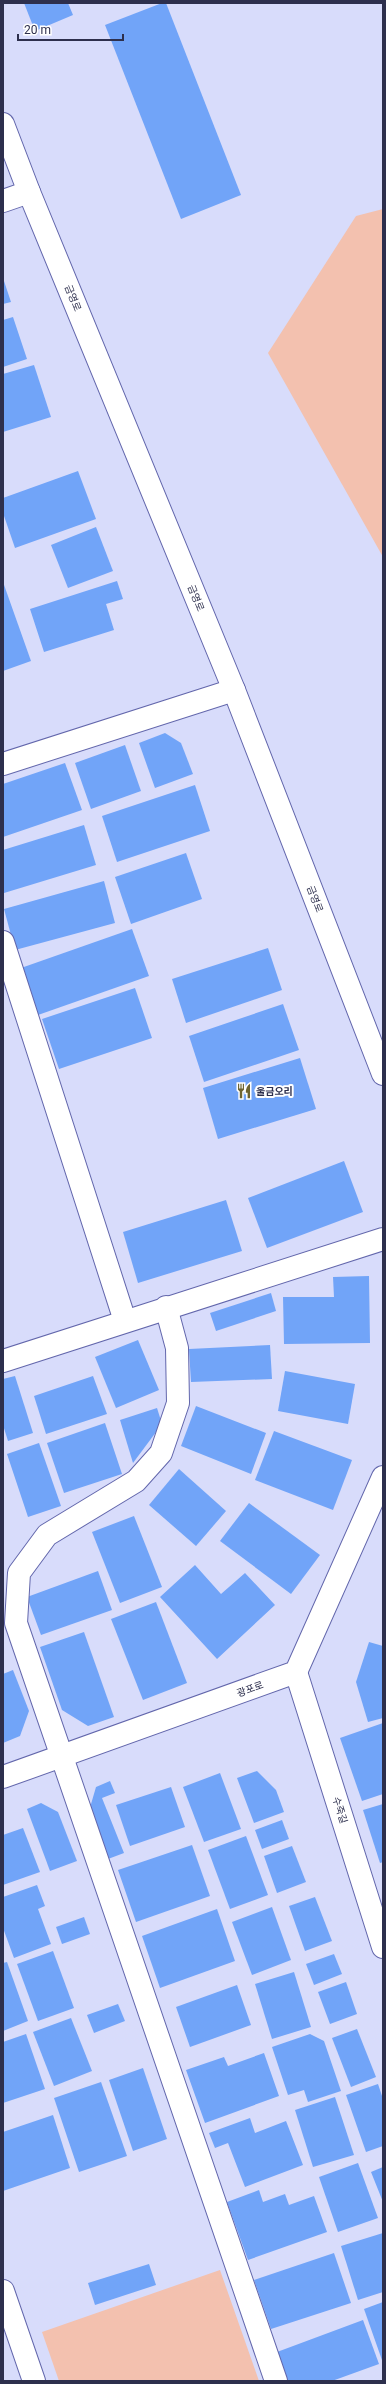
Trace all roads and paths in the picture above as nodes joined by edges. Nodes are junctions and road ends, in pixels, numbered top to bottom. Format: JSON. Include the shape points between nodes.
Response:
{"nodes":[{"id":1,"x":3,"y":124,"type":"edge"},
{"id":2,"x":29,"y":192,"type":"junction"},
{"id":3,"x":3,"y":201,"type":"edge"},
{"id":4,"x":234,"y":690,"type":"junction"},
{"id":5,"x":3,"y":764,"type":"edge"},
{"id":6,"x":3,"y":942,"type":"edge"},
{"id":7,"x":383,"y":1074,"type":"edge"},
{"id":8,"x":383,"y":1240,"type":"edge"},
{"id":9,"x":166,"y":1308,"type":"junction"},
{"id":10,"x":125,"y":1321,"type":"junction"},
{"id":11,"x":3,"y":1361,"type":"edge"},
{"id":12,"x":383,"y":1477,"type":"edge"},
{"id":13,"x":296,"y":1672,"type":"junction"},
{"id":14,"x":62,"y":1756,"type":"junction"},
{"id":15,"x":3,"y":1777,"type":"edge"},
{"id":16,"x":383,"y":1946,"type":"edge"},
{"id":17,"x":3,"y":2291,"type":"edge"},
{"id":18,"x":34,"y":2381,"type":"edge"},
{"id":19,"x":276,"y":2381,"type":"edge"}],
"edges":[{"from":1,"to":2,"type":"street","name":"금영로"},
{"from":2,"to":3,"type":"street"},
{"from":2,"to":4,"type":"street","name":"금영로"},
{"from":4,"to":5,"type":"street"},
{"from":4,"to":7,"type":"street","name":"금영로"},
{"from":6,"to":10,"type":"street"},
{"from":8,"to":9,"type":"street"},
{"from":9,"to":10,"type":"street"},
{"from":9,"to":14,"type":"street","via":[[177,1348],[178,1403],[161,1453],[136,1481],[47,1535],[19,1574],[16,1623]]},
{"from":10,"to":11,"type":"street"},
{"from":12,"to":13,"type":"street"},
{"from":13,"to":14,"type":"street","name":"광포로"},
{"from":13,"to":16,"type":"street","name":"수죽길"},
{"from":14,"to":15,"type":"street","name":"광포로"},
{"from":14,"to":19,"type":"street"},
{"from":17,"to":18,"type":"street"}]}
